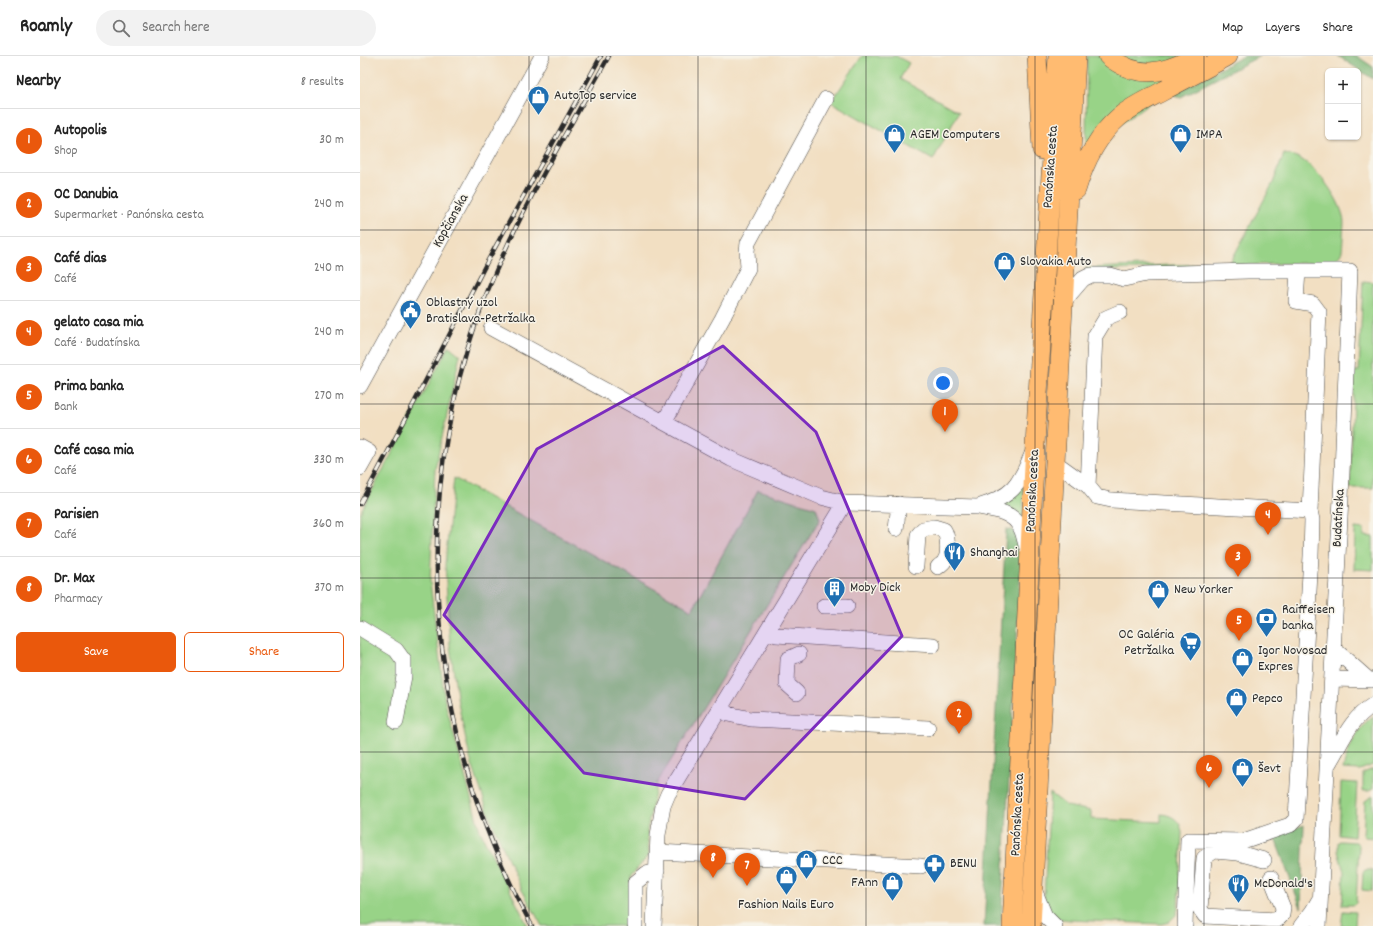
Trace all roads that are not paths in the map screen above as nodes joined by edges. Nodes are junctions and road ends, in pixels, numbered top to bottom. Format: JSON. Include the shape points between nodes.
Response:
{"nodes":[{"id":1,"x":542,"y":56,"type":"edge"},
{"id":2,"x":1037,"y":56,"type":"edge"},
{"id":3,"x":1058,"y":56,"type":"edge"},
{"id":4,"x":1076,"y":56,"type":"edge"},
{"id":5,"x":1108,"y":56,"type":"edge"},
{"id":6,"x":1197,"y":56,"type":"edge"},
{"id":7,"x":1228,"y":56,"type":"edge"},
{"id":8,"x":826,"y":99,"type":"dead end"},
{"id":9,"x":1068,"y":212,"type":"junction"},
{"id":10,"x":1047,"y":228,"type":"junction"},
{"id":11,"x":1298,"y":271,"type":"junction"},
{"id":12,"x":1064,"y":301,"type":"junction"},
{"id":13,"x":1120,"y":312,"type":"dead end"},
{"id":14,"x":491,"y":328,"type":"dead end"},
{"id":15,"x":360,"y":386,"type":"edge"},
{"id":16,"x":664,"y":422,"type":"junction"},
{"id":17,"x":1035,"y":445,"type":"junction"},
{"id":18,"x":360,"y":447,"type":"edge"},
{"id":19,"x":1056,"y":463,"type":"junction"},
{"id":20,"x":360,"y":468,"type":"edge"},
{"id":21,"x":1088,"y":486,"type":"junction"},
{"id":22,"x":845,"y":503,"type":"junction"},
{"id":23,"x":899,"y":504,"type":"junction"},
{"id":24,"x":978,"y":507,"type":"junction"},
{"id":25,"x":1310,"y":511,"type":"junction"},
{"id":26,"x":896,"y":529,"type":"dead end"},
{"id":27,"x":1030,"y":557,"type":"junction"},
{"id":28,"x":916,"y":566,"type":"dead end"},
{"id":29,"x":938,"y":567,"type":"dead end"},
{"id":30,"x":824,"y":606,"type":"dead end"},
{"id":31,"x":847,"y":606,"type":"dead end"},
{"id":32,"x":360,"y":628,"type":"edge"},
{"id":33,"x":768,"y":630,"type":"junction"},
{"id":34,"x":933,"y":645,"type":"dead end"},
{"id":35,"x":1333,"y":648,"type":"junction"},
{"id":36,"x":799,"y":654,"type":"dead end"},
{"id":37,"x":1332,"y":679,"type":"junction"},
{"id":38,"x":1371,"y":680,"type":"edge"},
{"id":39,"x":797,"y":693,"type":"dead end"},
{"id":40,"x":1373,"y":705,"type":"edge"},
{"id":41,"x":721,"y":708,"type":"junction"},
{"id":42,"x":396,"y":722,"type":"dead end"},
{"id":43,"x":928,"y":728,"type":"dead end"},
{"id":44,"x":1328,"y":766,"type":"junction"},
{"id":45,"x":658,"y":852,"type":"junction"},
{"id":46,"x":1264,"y":860,"type":"dead end"},
{"id":47,"x":921,"y":866,"type":"dead end"},
{"id":48,"x":657,"y":871,"type":"junction"},
{"id":49,"x":1271,"y":878,"type":"dead end"},
{"id":50,"x":1034,"y":888,"type":"junction"},
{"id":51,"x":1321,"y":895,"type":"junction"},
{"id":52,"x":632,"y":922,"type":"edge"},
{"id":53,"x":654,"y":926,"type":"edge"},
{"id":54,"x":1012,"y":926,"type":"edge"},
{"id":55,"x":1031,"y":926,"type":"edge"},
{"id":56,"x":1055,"y":926,"type":"edge"},
{"id":57,"x":1185,"y":926,"type":"edge"},
{"id":58,"x":1301,"y":926,"type":"edge"},
{"id":59,"x":1319,"y":926,"type":"edge"}],
"edges":[{"from":1,"to":15,"type":"street","name":"Kopčianska"},
{"from":2,"to":10,"type":"main road"},
{"from":3,"to":10,"type":"main road","name":"Panónska cesta"},
{"from":4,"to":9,"type":"main road","name":"Panónska cesta"},
{"from":5,"to":6,"type":"main road","via":[[1128,68],[1153,72],[1170,69]]},
{"from":7,"to":9,"type":"main road","via":[[1147,99],[1116,120],[1098,141],[1085,164]]},
{"from":8,"to":16,"type":"street","via":[[748,243],[748,268]]},
{"from":9,"to":12,"type":"main road","name":"Panónska cesta"},
{"from":10,"to":17,"type":"main road","name":"Panónska cesta"},
{"from":11,"to":12,"type":"street","via":[[1146,274],[1124,279],[1110,275],[1088,276],[1080,281]]},
{"from":11,"to":25,"type":"street","via":[[1296,301],[1313,304],[1319,312]]},
{"from":11,"to":35,"type":"street","name":"Budatínska","via":[[1350,271]]},
{"from":12,"to":19,"type":"main road","name":"Panónska cesta"},
{"from":13,"to":21,"type":"street","via":[[1106,318],[1095,336]]},
{"from":14,"to":16,"type":"street"},
{"from":16,"to":22,"type":"street","via":[[731,459],[821,497]]},
{"from":17,"to":24,"type":"street","via":[[1024,474],[1014,488],[996,501]]},
{"from":17,"to":27,"type":"main road","name":"Panónska cesta"},
{"from":18,"to":20,"type":"street","via":[[369,452]]},
{"from":19,"to":21,"type":"street"},
{"from":19,"to":50,"type":"main road","name":"Panónska cesta"},
{"from":21,"to":25,"type":"street","via":[[1097,497],[1111,500]]},
{"from":22,"to":23,"type":"street"},
{"from":22,"to":33,"type":"street"},
{"from":23,"to":24,"type":"street"},
{"from":23,"to":26,"type":"street"},
{"from":24,"to":27,"type":"street","via":[[1005,513],[1015,519],[1021,527]]},
{"from":25,"to":57,"type":"street","via":[[1311,552],[1296,819],[1290,825],[1243,841],[1188,840]]},
{"from":27,"to":54,"type":"main road","name":"Panónska cesta"},
{"from":28,"to":29,"type":"street","via":[[919,533],[922,529],[934,527],[944,530],[948,539],[945,562]]},
{"from":30,"to":31,"type":"street"},
{"from":32,"to":42,"type":"street","via":[[396,650],[404,661]]},
{"from":33,"to":34,"type":"street","via":[[776,635]]},
{"from":33,"to":41,"type":"street"},
{"from":35,"to":37,"type":"street","name":"Budatínska"},
{"from":35,"to":38,"type":"street"},
{"from":36,"to":39,"type":"street","via":[[788,659],[787,684]]},
{"from":37,"to":38,"type":"street"},
{"from":37,"to":44,"type":"street","name":"Budatínska"},
{"from":40,"to":44,"type":"street","name":"Budatínska","via":[[1359,715],[1350,726]]},
{"from":41,"to":43,"type":"street","via":[[728,714],[751,719]]},
{"from":41,"to":45,"type":"street","via":[[668,794],[663,806],[658,835]]},
{"from":44,"to":51,"type":"street","name":"Budatínska"},
{"from":45,"to":47,"type":"street"},
{"from":45,"to":48,"type":"street"},
{"from":46,"to":49,"type":"street","via":[[1238,853],[1214,851],[1204,858],[1200,909],[1205,916],[1277,920],[1282,915],[1283,908]]},
{"from":48,"to":52,"type":"street","via":[[646,874],[635,883]]},
{"from":48,"to":53,"type":"street"},
{"from":50,"to":55,"type":"main road","name":"Panónska cesta"},
{"from":50,"to":56,"type":"street","via":[[1045,916]]},
{"from":51,"to":58,"type":"street"},
{"from":51,"to":59,"type":"street","name":"Budatínska"}]}
